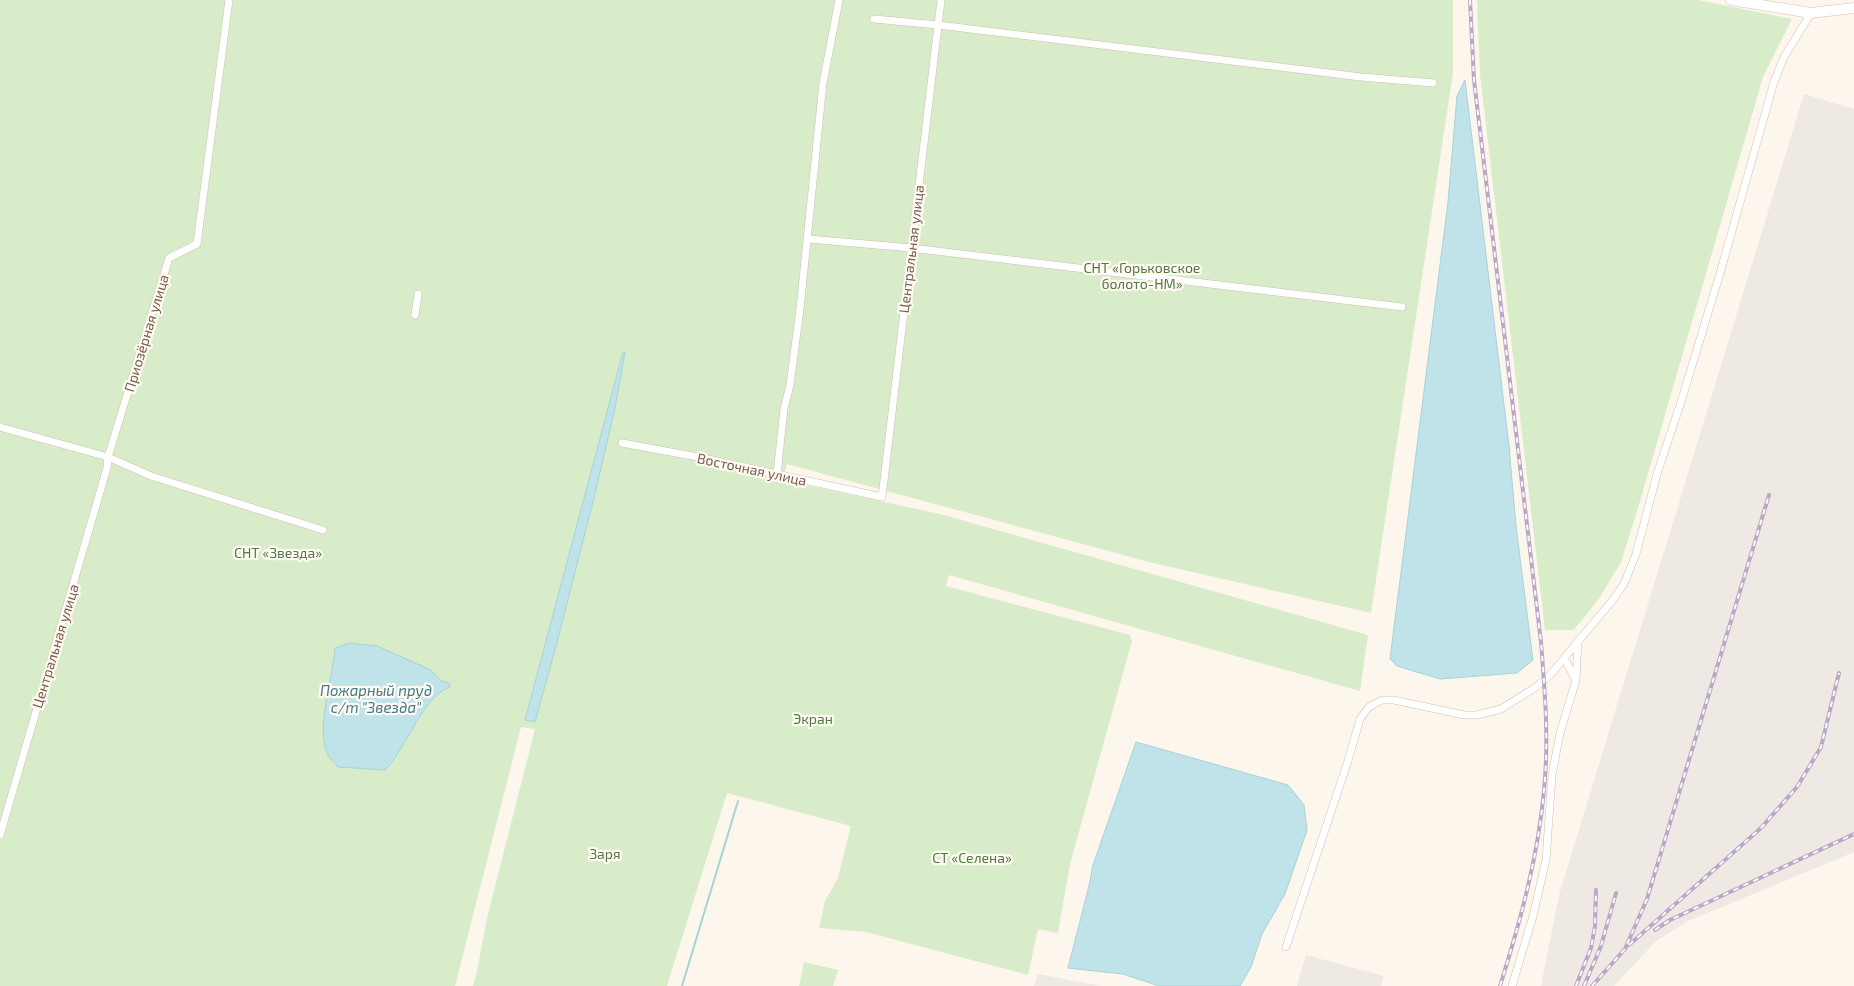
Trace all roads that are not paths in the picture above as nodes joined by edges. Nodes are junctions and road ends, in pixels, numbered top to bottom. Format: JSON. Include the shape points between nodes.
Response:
{"nodes":[{"id":1,"x":229,"y":0,"type":"edge"},
{"id":2,"x":839,"y":0,"type":"edge"},
{"id":3,"x":941,"y":0,"type":"edge"},
{"id":4,"x":1731,"y":0,"type":"edge"},
{"id":5,"x":1854,"y":8,"type":"edge"},
{"id":6,"x":1811,"y":13,"type":"junction"},
{"id":7,"x":874,"y":19,"type":"dead end"},
{"id":8,"x":938,"y":25,"type":"junction"},
{"id":9,"x":1433,"y":83,"type":"dead end"},
{"id":10,"x":809,"y":240,"type":"junction"},
{"id":11,"x":912,"y":248,"type":"junction"},
{"id":12,"x":418,"y":294,"type":"dead end"},
{"id":13,"x":1402,"y":307,"type":"dead end"},
{"id":14,"x":414,"y":315,"type":"dead end"},
{"id":15,"x":0,"y":427,"type":"edge"},
{"id":16,"x":622,"y":443,"type":"dead end"},
{"id":17,"x":108,"y":457,"type":"junction"},
{"id":18,"x":776,"y":474,"type":"junction"},
{"id":19,"x":882,"y":497,"type":"joint"},
{"id":20,"x":324,"y":530,"type":"dead end"},
{"id":21,"x":1578,"y":641,"type":"junction"},
{"id":22,"x":1564,"y":658,"type":"junction"},
{"id":23,"x":1576,"y":680,"type":"junction"},
{"id":24,"x":0,"y":835,"type":"edge"},
{"id":25,"x":1286,"y":947,"type":"dead end"},
{"id":26,"x":1512,"y":986,"type":"edge"}],
"edges":[{"from":1,"to":17,"type":"street","name":"Приозёрная улица","via":[[197,244],[169,258]]},
{"from":2,"to":10,"type":"street","via":[[823,83]]},
{"from":3,"to":8,"type":"street","name":"Центральная улица"},
{"from":4,"to":6,"type":"street"},
{"from":5,"to":6,"type":"street"},
{"from":6,"to":21,"type":"street","via":[[1784,57],[1774,82],[1636,554],[1624,584]]},
{"from":7,"to":8,"type":"street"},
{"from":8,"to":9,"type":"street"},
{"from":8,"to":11,"type":"street","name":"Центральная улица"},
{"from":10,"to":11,"type":"street"},
{"from":10,"to":18,"type":"street"},
{"from":11,"to":13,"type":"street"},
{"from":11,"to":19,"type":"street","name":"Центральная улица"},
{"from":12,"to":14,"type":"street"},
{"from":15,"to":17,"type":"street"},
{"from":16,"to":18,"type":"street","name":"Восточная улица"},
{"from":17,"to":20,"type":"street","via":[[151,476]]},
{"from":17,"to":24,"type":"street","name":"Центральная улица","via":[[87,541]]},
{"from":18,"to":19,"type":"street","name":"Восточная улица"},
{"from":21,"to":22,"type":"street"},
{"from":21,"to":23,"type":"street"},
{"from":22,"to":23,"type":"street"},
{"from":22,"to":25,"type":"street","via":[[1536,687],[1490,713],[1464,715],[1394,700],[1382,700],[1369,707],[1360,719]]},
{"from":23,"to":26,"type":"street","via":[[1560,733],[1552,775],[1546,860]]}]}
